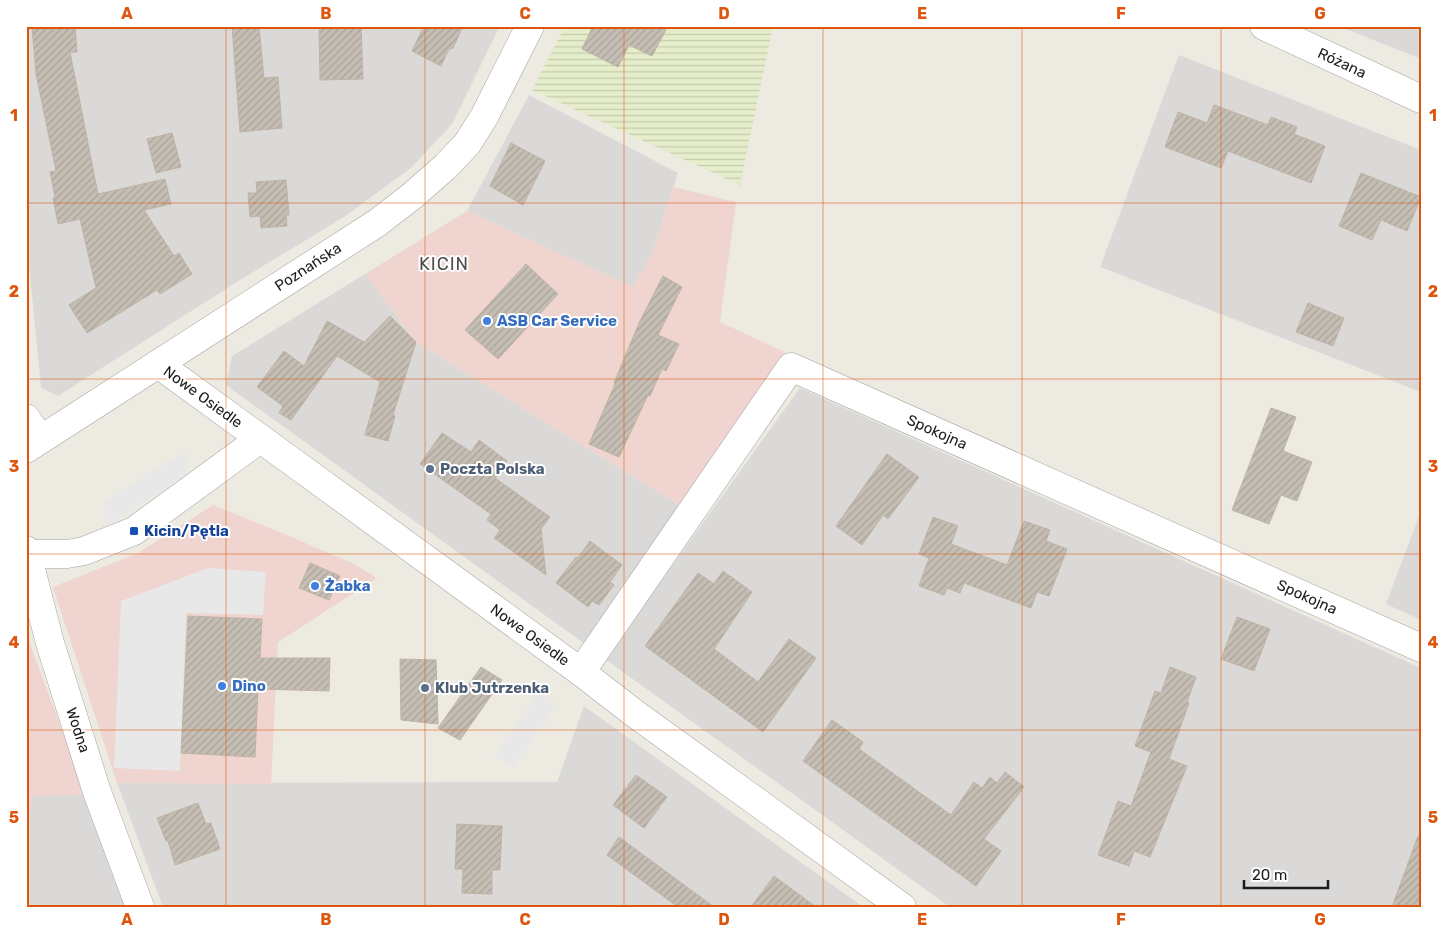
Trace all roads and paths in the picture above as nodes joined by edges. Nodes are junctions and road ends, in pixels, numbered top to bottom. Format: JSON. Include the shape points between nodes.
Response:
{"nodes":[{"id":1,"x":530,"y":26,"type":"edge"},
{"id":2,"x":1264,"y":26,"type":"edge"},
{"id":3,"x":1421,"y":99,"type":"edge"},
{"id":4,"x":158,"y":364,"type":"junction"},
{"id":5,"x":31,"y":435,"type":"edge"},
{"id":6,"x":260,"y":439,"type":"junction"},
{"id":7,"x":27,"y":552,"type":"edge"},
{"id":8,"x":1421,"y":648,"type":"edge"},
{"id":9,"x":581,"y":672,"type":"junction"},
{"id":10,"x":140,"y":907,"type":"edge"},
{"id":11,"x":902,"y":907,"type":"edge"}],
"edges":[{"from":1,"to":4,"type":"street","name":"Poznańska","via":[[484,117],[467,144],[445,167],[377,223]]},
{"from":2,"to":3,"type":"street","name":"Różana"},
{"from":4,"to":5,"type":"street","name":"Poznańska"},
{"from":4,"to":6,"type":"street","name":"Nowe Osiedle"},
{"from":6,"to":7,"type":"street","via":[[134,531],[84,551],[67,554]]},
{"from":6,"to":9,"type":"street","name":"Nowe Osiedle"},
{"from":7,"to":10,"type":"street","name":"Wodna","via":[[50,644]]},
{"from":8,"to":9,"type":"street","name":"Spokojna","via":[[791,367]]},
{"from":9,"to":11,"type":"street","name":"Nowe Osiedle"}]}
